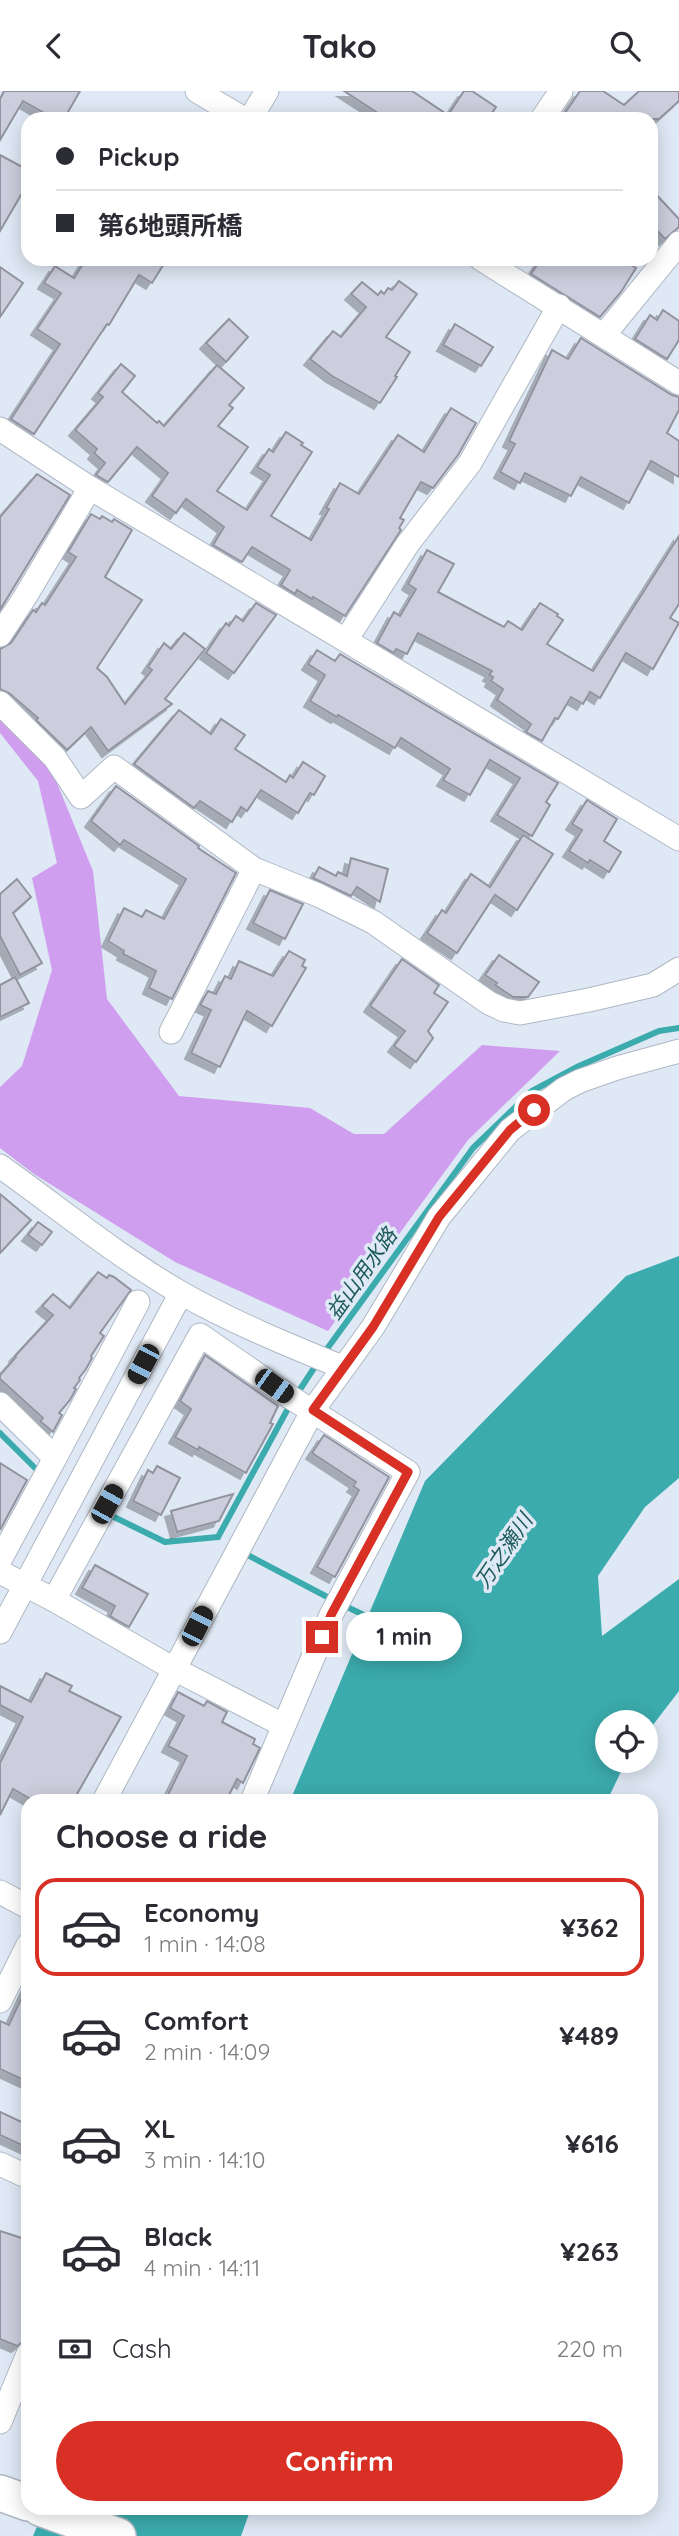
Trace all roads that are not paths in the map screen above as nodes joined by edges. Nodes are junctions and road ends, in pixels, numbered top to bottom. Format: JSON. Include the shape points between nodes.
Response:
{"nodes":[{"id":1,"x":197,"y":91,"type":"edge"},
{"id":2,"x":267,"y":91,"type":"edge"},
{"id":3,"x":561,"y":91,"type":"edge"},
{"id":4,"x":232,"y":112,"type":"edge"},
{"id":5,"x":254,"y":112,"type":"edge"},
{"id":6,"x":547,"y":112,"type":"edge"},
{"id":7,"x":679,"y":243,"type":"edge"},
{"id":8,"x":493,"y":266,"type":"edge"},
{"id":9,"x":559,"y":306,"type":"junction"},
{"id":10,"x":604,"y":335,"type":"junction"},
{"id":11,"x":679,"y":383,"type":"edge"},
{"id":12,"x":0,"y":429,"type":"edge"},
{"id":13,"x":90,"y":488,"type":"junction"},
{"id":14,"x":0,"y":635,"type":"edge"},
{"id":15,"x":346,"y":640,"type":"junction"},
{"id":16,"x":0,"y":703,"type":"edge"},
{"id":17,"x":679,"y":839,"type":"edge"},
{"id":18,"x":254,"y":869,"type":"junction"},
{"id":19,"x":679,"y":969,"type":"edge"},
{"id":20,"x":171,"y":1032,"type":"dead end"},
{"id":21,"x":679,"y":1051,"type":"edge"},
{"id":22,"x":0,"y":1165,"type":"edge"},
{"id":23,"x":181,"y":1293,"type":"junction"},
{"id":24,"x":138,"y":1302,"type":"dead end"},
{"id":25,"x":327,"y":1361,"type":"junction"},
{"id":26,"x":0,"y":1403,"type":"edge"},
{"id":27,"x":302,"y":1404,"type":"junction"},
{"id":28,"x":55,"y":1458,"type":"junction"},
{"id":29,"x":0,"y":1560,"type":"edge"},
{"id":30,"x":0,"y":1572,"type":"edge"},
{"id":31,"x":25,"y":1584,"type":"junction"},
{"id":32,"x":54,"y":1600,"type":"junction"},
{"id":33,"x":0,"y":1632,"type":"edge"},
{"id":34,"x":174,"y":1669,"type":"junction"},
{"id":35,"x":283,"y":1725,"type":"junction"},
{"id":36,"x":108,"y":1794,"type":"edge"},
{"id":37,"x":255,"y":1794,"type":"edge"},
{"id":38,"x":0,"y":1892,"type":"edge"},
{"id":39,"x":21,"y":1903,"type":"edge"},
{"id":40,"x":21,"y":1959,"type":"edge"},
{"id":41,"x":0,"y":2001,"type":"edge"},
{"id":42,"x":0,"y":2164,"type":"edge"},
{"id":43,"x":21,"y":2174,"type":"edge"},
{"id":44,"x":21,"y":2371,"type":"edge"},
{"id":45,"x":0,"y":2422,"type":"edge"},
{"id":46,"x":0,"y":2493,"type":"edge"},
{"id":47,"x":21,"y":2500,"type":"edge"},
{"id":48,"x":60,"y":2515,"type":"edge"},
{"id":49,"x":118,"y":2536,"type":"edge"}],
"edges":[{"from":1,"to":4,"type":"street"},
{"from":2,"to":5,"type":"street"},
{"from":3,"to":6,"type":"street"},
{"from":7,"to":10,"type":"street"},
{"from":8,"to":9,"type":"street"},
{"from":9,"to":10,"type":"street"},
{"from":9,"to":15,"type":"street","via":[[470,463],[407,545]]},
{"from":10,"to":11,"type":"street"},
{"from":12,"to":13,"type":"street"},
{"from":13,"to":14,"type":"street"},
{"from":13,"to":15,"type":"street"},
{"from":15,"to":17,"type":"street"},
{"from":16,"to":18,"type":"street","via":[[55,758],[81,797],[114,767]]},
{"from":18,"to":19,"type":"street","via":[[373,922],[504,1010],[520,1013],[589,1000],[653,985]]},
{"from":18,"to":20,"type":"street"},
{"from":21,"to":25,"type":"street","via":[[580,1081],[510,1130],[439,1217],[373,1327]]},
{"from":22,"to":23,"type":"street"},
{"from":23,"to":25,"type":"street"},
{"from":23,"to":31,"type":"street"},
{"from":24,"to":28,"type":"street"},
{"from":25,"to":27,"type":"street"},
{"from":26,"to":28,"type":"street"},
{"from":27,"to":32,"type":"street","via":[[200,1335]]},
{"from":27,"to":34,"type":"street","via":[[246,1531]]},
{"from":27,"to":35,"type":"street","via":[[408,1472],[331,1615]]},
{"from":28,"to":29,"type":"street"},
{"from":30,"to":31,"type":"street"},
{"from":31,"to":32,"type":"street"},
{"from":31,"to":33,"type":"street"},
{"from":32,"to":34,"type":"street"},
{"from":34,"to":35,"type":"street"},
{"from":34,"to":36,"type":"street"},
{"from":35,"to":37,"type":"street"},
{"from":38,"to":39,"type":"street"},
{"from":40,"to":41,"type":"street"},
{"from":42,"to":43,"type":"street"},
{"from":44,"to":45,"type":"street"},
{"from":46,"to":47,"type":"highway"},
{"from":48,"to":49,"type":"highway"}]}
